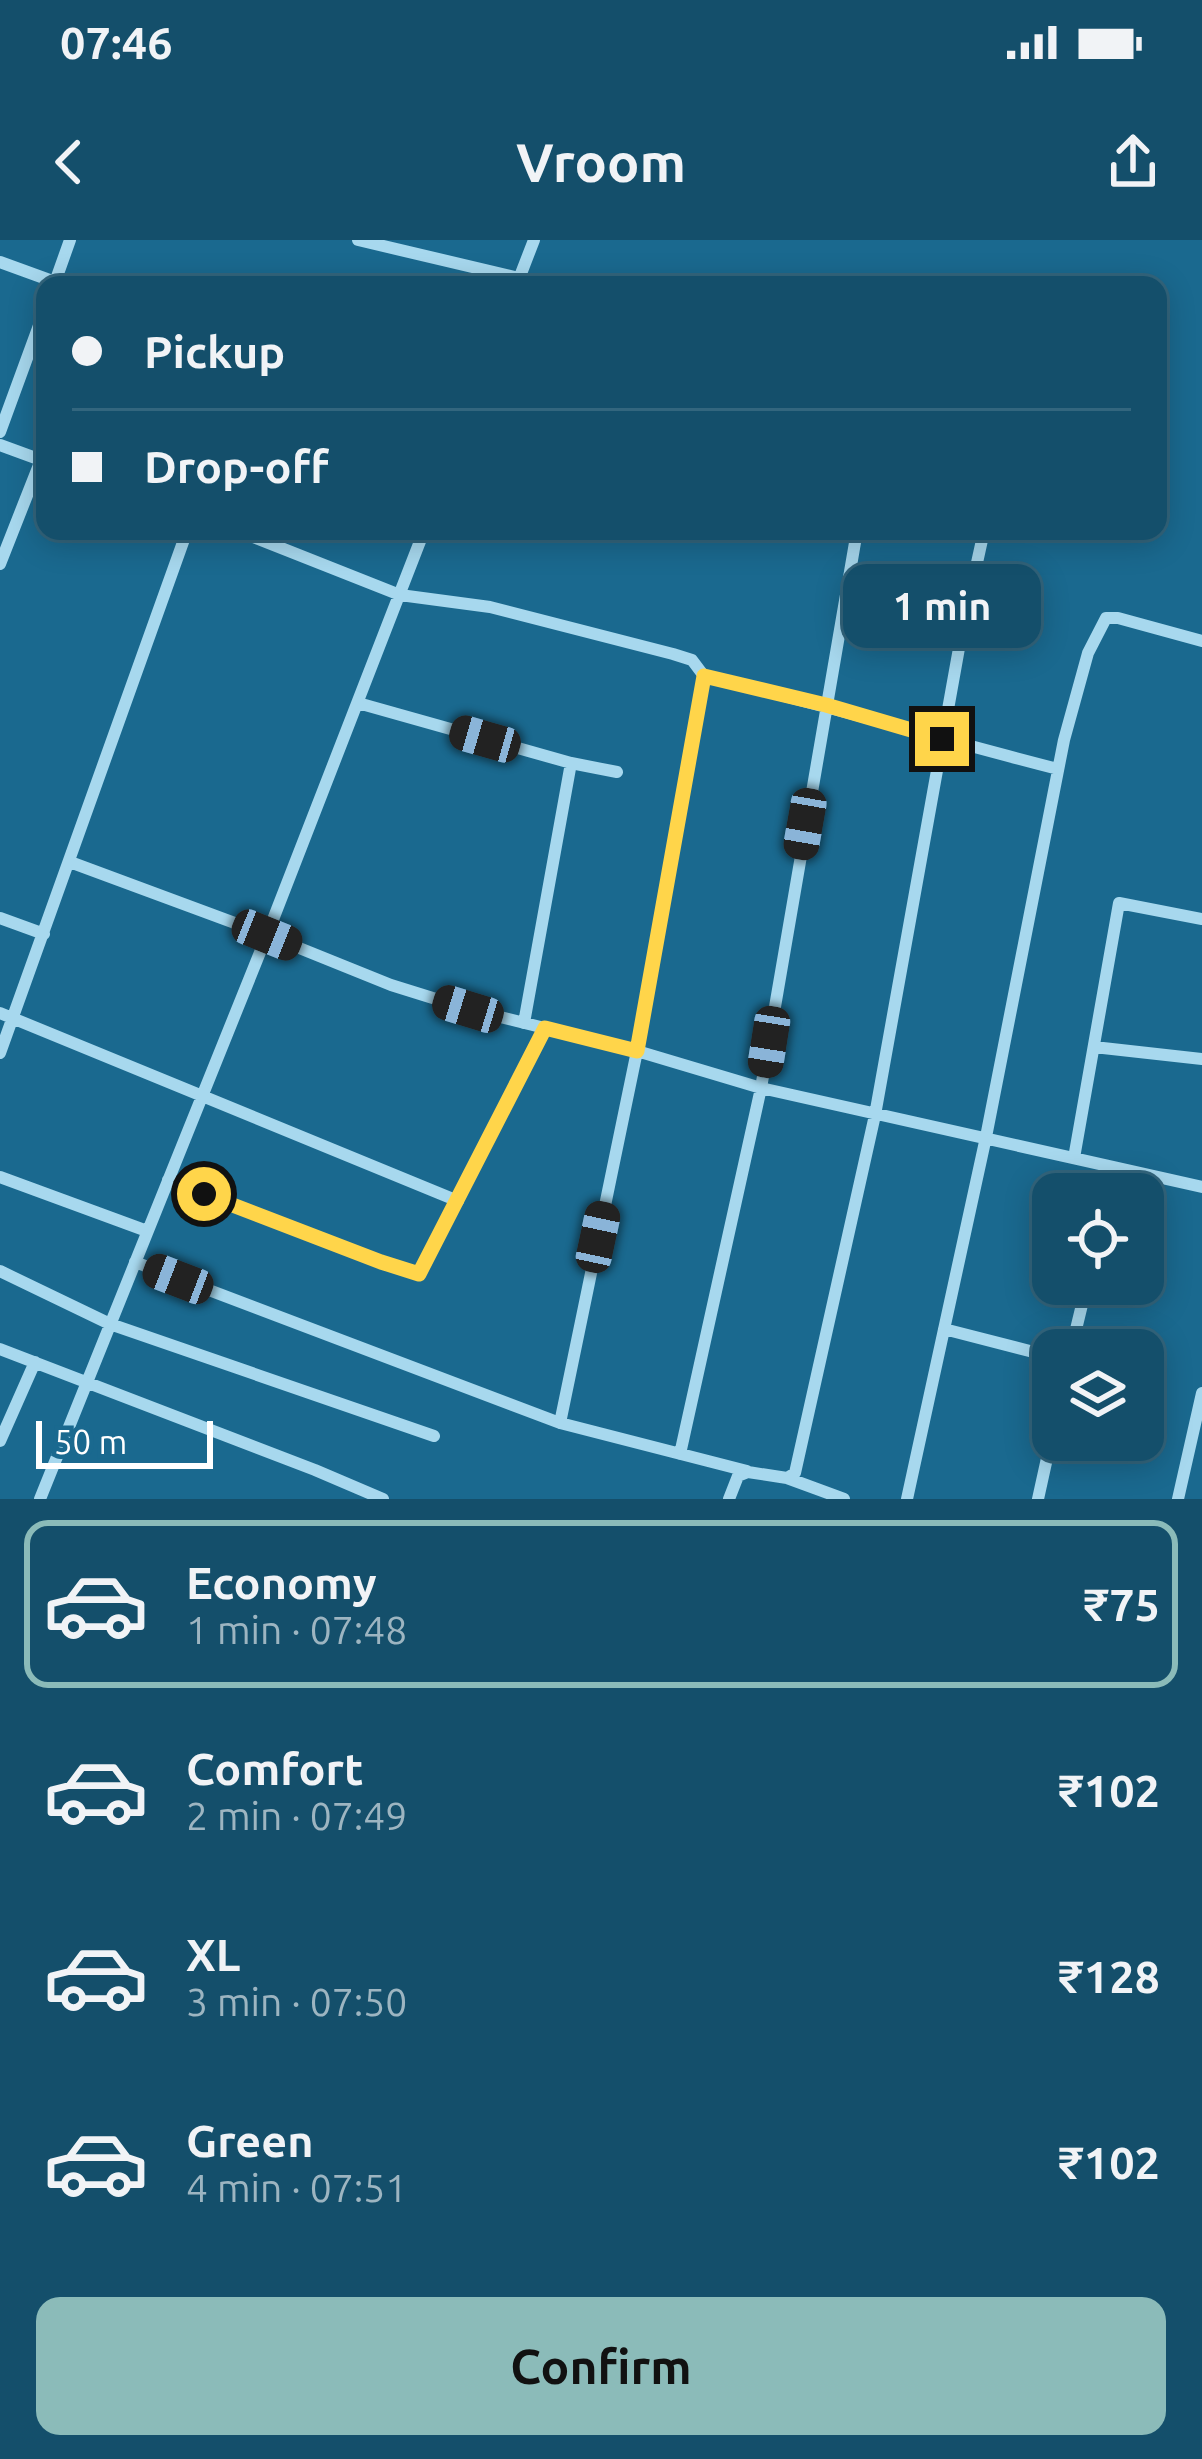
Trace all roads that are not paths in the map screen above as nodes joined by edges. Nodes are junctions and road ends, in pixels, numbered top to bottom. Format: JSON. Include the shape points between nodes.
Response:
{"nodes":[{"id":1,"x":70,"y":240,"type":"edge"},
{"id":2,"x":358,"y":240,"type":"edge"},
{"id":3,"x":534,"y":240,"type":"edge"},
{"id":4,"x":0,"y":262,"type":"edge"},
{"id":5,"x":57,"y":276,"type":"edge"},
{"id":6,"x":495,"y":276,"type":"edge"},
{"id":7,"x":520,"y":276,"type":"edge"},
{"id":8,"x":36,"y":277,"type":"edge"},
{"id":9,"x":36,"y":334,"type":"edge"},
{"id":10,"x":0,"y":432,"type":"edge"},
{"id":11,"x":0,"y":445,"type":"edge"},
{"id":12,"x":36,"y":458,"type":"edge"},
{"id":13,"x":36,"y":477,"type":"edge"},
{"id":14,"x":184,"y":540,"type":"edge"},
{"id":15,"x":261,"y":540,"type":"edge"},
{"id":16,"x":421,"y":540,"type":"edge"},
{"id":17,"x":855,"y":540,"type":"edge"},
{"id":18,"x":982,"y":540,"type":"edge"},
{"id":19,"x":0,"y":564,"type":"edge"},
{"id":20,"x":400,"y":595,"type":"junction"},
{"id":21,"x":1202,"y":641,"type":"edge"},
{"id":22,"x":704,"y":676,"type":"junction"},
{"id":23,"x":358,"y":703,"type":"junction"},
{"id":24,"x":826,"y":705,"type":"junction"},
{"id":25,"x":942,"y":739,"type":"junction"},
{"id":26,"x":571,"y":763,"type":"junction"},
{"id":27,"x":1058,"y":769,"type":"junction"},
{"id":28,"x":617,"y":772,"type":"dead end"},
{"id":29,"x":70,"y":862,"type":"junction"},
{"id":30,"x":0,"y":918,"type":"edge"},
{"id":31,"x":1202,"y":919,"type":"edge"},
{"id":32,"x":44,"y":934,"type":"junction"},
{"id":33,"x":267,"y":935,"type":"junction"},
{"id":34,"x":6,"y":1016,"type":"edge"},
{"id":35,"x":524,"y":1023,"type":"junction"},
{"id":36,"x":545,"y":1028,"type":"junction"},
{"id":37,"x":1094,"y":1047,"type":"junction"},
{"id":38,"x":637,"y":1051,"type":"junction"},
{"id":39,"x":0,"y":1053,"type":"edge"},
{"id":40,"x":1202,"y":1059,"type":"edge"},
{"id":41,"x":761,"y":1088,"type":"junction"},
{"id":42,"x":203,"y":1094,"type":"junction"},
{"id":43,"x":875,"y":1115,"type":"junction"},
{"id":44,"x":986,"y":1137,"type":"junction"},
{"id":45,"x":1074,"y":1158,"type":"junction"},
{"id":46,"x":1118,"y":1168,"type":"junction"},
{"id":47,"x":1117,"y":1173,"type":"edge"},
{"id":48,"x":0,"y":1177,"type":"edge"},
{"id":49,"x":168,"y":1180,"type":"junction"},
{"id":50,"x":1202,"y":1187,"type":"edge"},
{"id":51,"x":458,"y":1201,"type":"junction"},
{"id":52,"x":147,"y":1232,"type":"junction"},
{"id":53,"x":134,"y":1262,"type":"junction"},
{"id":54,"x":0,"y":1271,"type":"edge"},
{"id":55,"x":110,"y":1324,"type":"junction"},
{"id":56,"x":944,"y":1329,"type":"junction"},
{"id":57,"x":0,"y":1349,"type":"edge"},
{"id":58,"x":1032,"y":1352,"type":"edge"},
{"id":59,"x":35,"y":1362,"type":"junction"},
{"id":60,"x":87,"y":1382,"type":"junction"},
{"id":61,"x":1202,"y":1393,"type":"edge"},
{"id":62,"x":560,"y":1424,"type":"junction"},
{"id":63,"x":434,"y":1436,"type":"dead end"},
{"id":64,"x":0,"y":1441,"type":"edge"},
{"id":65,"x":680,"y":1454,"type":"junction"},
{"id":66,"x":1046,"y":1461,"type":"edge"},
{"id":67,"x":748,"y":1472,"type":"junction"},
{"id":68,"x":787,"y":1478,"type":"junction"},
{"id":69,"x":40,"y":1499,"type":"edge"},
{"id":70,"x":383,"y":1499,"type":"edge"},
{"id":71,"x":729,"y":1499,"type":"edge"},
{"id":72,"x":844,"y":1499,"type":"edge"},
{"id":73,"x":907,"y":1499,"type":"edge"},
{"id":74,"x":1038,"y":1499,"type":"edge"},
{"id":75,"x":1178,"y":1499,"type":"edge"}],
"edges":[{"from":1,"to":5,"type":"street"},
{"from":2,"to":6,"type":"street"},
{"from":3,"to":7,"type":"street"},
{"from":4,"to":8,"type":"street"},
{"from":9,"to":10,"type":"street"},
{"from":11,"to":12,"type":"street"},
{"from":13,"to":19,"type":"street"},
{"from":14,"to":29,"type":"street"},
{"from":15,"to":20,"type":"street"},
{"from":16,"to":20,"type":"street"},
{"from":17,"to":24,"type":"street"},
{"from":18,"to":25,"type":"street"},
{"from":20,"to":22,"type":"street","via":[[490,607],[674,654]]},
{"from":20,"to":23,"type":"street"},
{"from":21,"to":27,"type":"street","via":[[1106,618],[1088,653]]},
{"from":22,"to":24,"type":"street"},
{"from":22,"to":38,"type":"street"},
{"from":23,"to":26,"type":"street"},
{"from":23,"to":33,"type":"street"},
{"from":24,"to":25,"type":"street"},
{"from":24,"to":41,"type":"street"},
{"from":25,"to":27,"type":"street"},
{"from":25,"to":43,"type":"street"},
{"from":26,"to":28,"type":"street"},
{"from":26,"to":35,"type":"street"},
{"from":27,"to":44,"type":"street"},
{"from":29,"to":32,"type":"street"},
{"from":29,"to":33,"type":"street"},
{"from":30,"to":32,"type":"street"},
{"from":31,"to":37,"type":"street","via":[[1119,903]]},
{"from":32,"to":34,"type":"street"},
{"from":33,"to":35,"type":"street","via":[[391,986]]},
{"from":33,"to":42,"type":"street"},
{"from":34,"to":39,"type":"street"},
{"from":34,"to":42,"type":"street"},
{"from":35,"to":36,"type":"street"},
{"from":36,"to":38,"type":"street"},
{"from":36,"to":51,"type":"street"},
{"from":37,"to":40,"type":"street"},
{"from":37,"to":45,"type":"street"},
{"from":38,"to":41,"type":"street"},
{"from":38,"to":62,"type":"street"},
{"from":41,"to":43,"type":"street"},
{"from":41,"to":65,"type":"street"},
{"from":42,"to":49,"type":"street"},
{"from":42,"to":51,"type":"street"},
{"from":43,"to":44,"type":"street"},
{"from":43,"to":68,"type":"street","via":[[798,1460]]},
{"from":44,"to":45,"type":"street"},
{"from":44,"to":56,"type":"street"},
{"from":45,"to":46,"type":"street"},
{"from":46,"to":47,"type":"street"},
{"from":46,"to":50,"type":"street"},
{"from":48,"to":52,"type":"street"},
{"from":49,"to":51,"type":"street","via":[[419,1274]]},
{"from":49,"to":52,"type":"street"},
{"from":52,"to":53,"type":"street"},
{"from":53,"to":55,"type":"street"},
{"from":53,"to":62,"type":"street"},
{"from":54,"to":55,"type":"street"},
{"from":55,"to":60,"type":"street"},
{"from":55,"to":63,"type":"street"},
{"from":56,"to":58,"type":"street"},
{"from":56,"to":73,"type":"street"},
{"from":57,"to":59,"type":"street"},
{"from":59,"to":60,"type":"street"},
{"from":59,"to":64,"type":"street"},
{"from":60,"to":69,"type":"street"},
{"from":60,"to":70,"type":"street"},
{"from":61,"to":75,"type":"street"},
{"from":62,"to":65,"type":"street"},
{"from":65,"to":67,"type":"street"},
{"from":66,"to":74,"type":"street"},
{"from":67,"to":68,"type":"street"},
{"from":67,"to":71,"type":"street"},
{"from":68,"to":72,"type":"street"}]}
